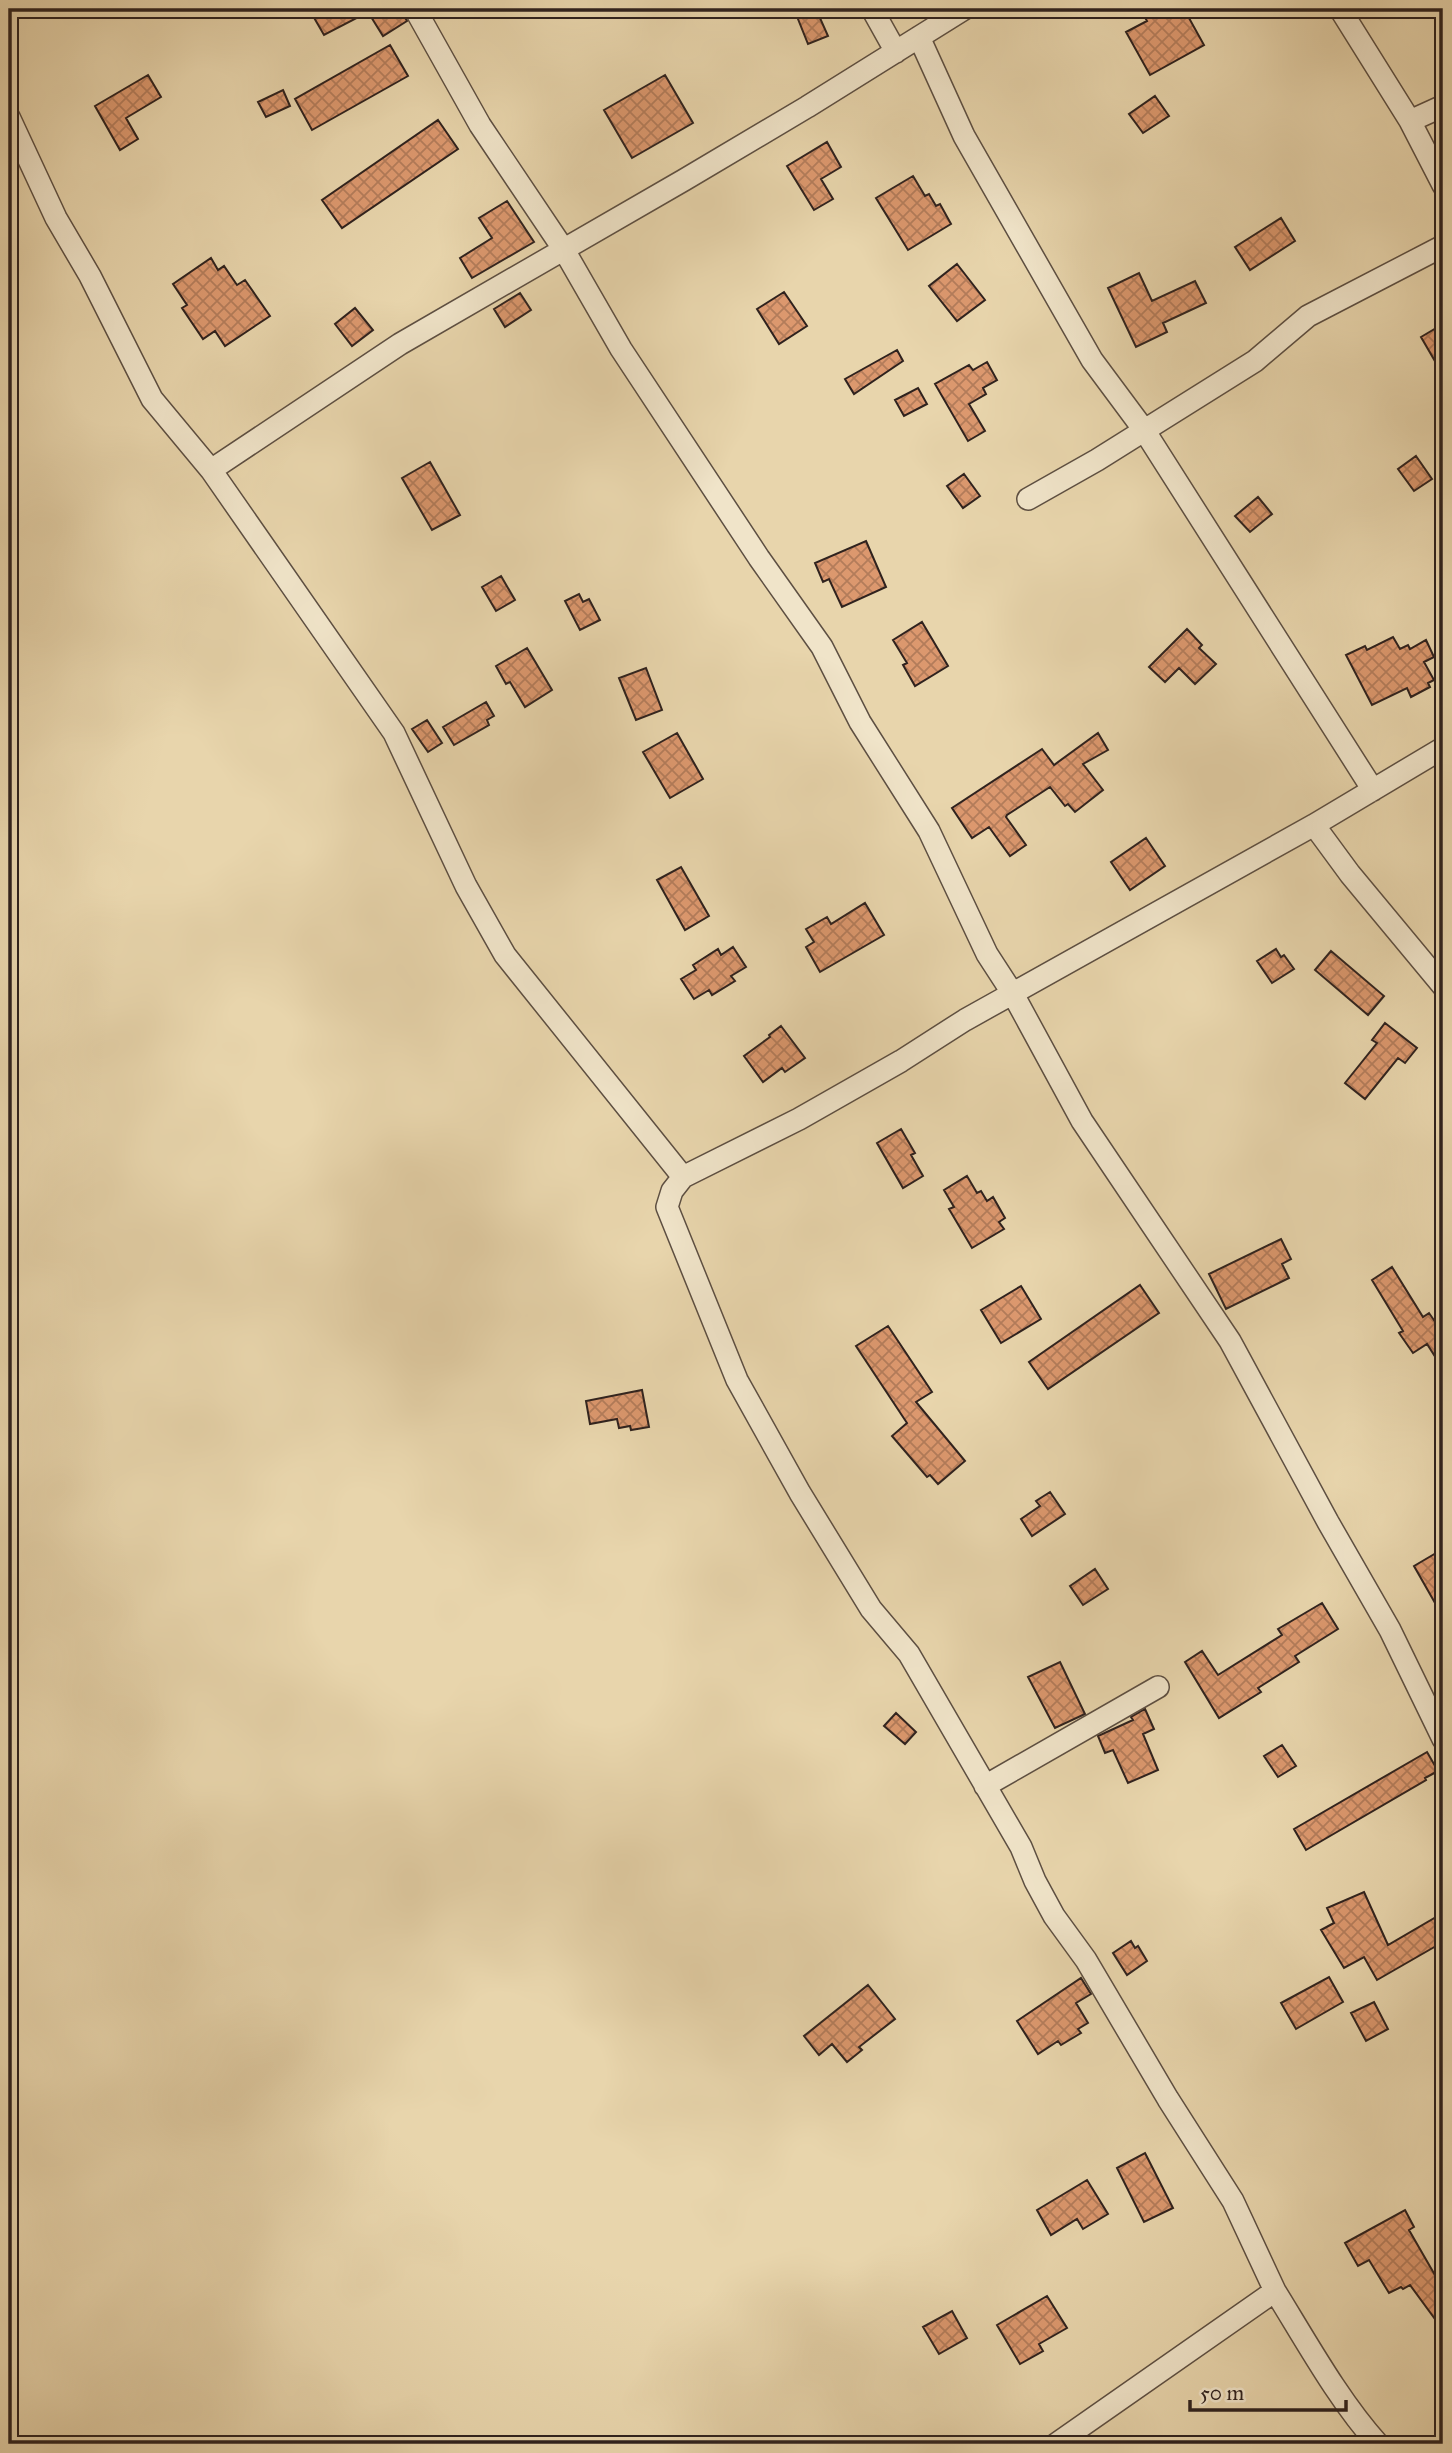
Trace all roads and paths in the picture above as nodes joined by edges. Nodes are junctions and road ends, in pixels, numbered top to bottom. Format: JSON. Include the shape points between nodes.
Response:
{"nodes":[{"id":1,"x":415,"y":9,"type":"edge"},
{"id":2,"x":872,"y":9,"type":"edge"},
{"id":3,"x":964,"y":9,"type":"edge"},
{"id":4,"x":1340,"y":9,"type":"edge"},
{"id":5,"x":919,"y":37,"type":"junction"},
{"id":6,"x":896,"y":52,"type":"junction"},
{"id":7,"x":1443,"y":106,"type":"edge"},
{"id":8,"x":9,"y":117,"type":"edge"},
{"id":9,"x":1410,"y":121,"type":"junction"},
{"id":10,"x":1443,"y":185,"type":"edge"},
{"id":11,"x":1443,"y":246,"type":"edge"},
{"id":12,"x":564,"y":250,"type":"junction"},
{"id":13,"x":1144,"y":430,"type":"junction"},
{"id":14,"x":211,"y":470,"type":"junction"},
{"id":15,"x":1028,"y":499,"type":"dead end"},
{"id":16,"x":1443,"y":748,"type":"edge"},
{"id":17,"x":1373,"y":790,"type":"junction"},
{"id":18,"x":1314,"y":825,"type":"junction"},
{"id":19,"x":1443,"y":986,"type":"edge"},
{"id":20,"x":1013,"y":994,"type":"junction"},
{"id":21,"x":682,"y":1177,"type":"junction"},
{"id":22,"x":1158,"y":1687,"type":"dead end"},
{"id":23,"x":1443,"y":1739,"type":"edge"},
{"id":24,"x":985,"y":1786,"type":"junction"},
{"id":25,"x":1275,"y":2291,"type":"junction"},
{"id":26,"x":1056,"y":2444,"type":"edge"},
{"id":27,"x":1378,"y":2444,"type":"edge"}],
"edges":[{"from":1,"to":12,"type":"street","via":[[480,125]]},
{"from":2,"to":6,"type":"street"},
{"from":3,"to":5,"type":"street"},
{"from":4,"to":9,"type":"street"},
{"from":5,"to":6,"type":"street"},
{"from":5,"to":13,"type":"street","via":[[964,136],[1015,228],[1092,360]]},
{"from":6,"to":12,"type":"street"},
{"from":7,"to":9,"type":"street"},
{"from":8,"to":14,"type":"street","via":[[56,218],[152,399]]},
{"from":9,"to":10,"type":"street"},
{"from":11,"to":13,"type":"street","via":[[1308,316],[1255,361]]},
{"from":12,"to":14,"type":"street","via":[[400,344]]},
{"from":12,"to":20,"type":"street","via":[[621,349],[822,646],[860,722],[929,831],[987,954]]},
{"from":13,"to":15,"type":"street"},
{"from":13,"to":17,"type":"street"},
{"from":14,"to":21,"type":"street","via":[[394,733],[505,955]]},
{"from":16,"to":17,"type":"street"},
{"from":17,"to":18,"type":"street"},
{"from":18,"to":19,"type":"street"},
{"from":18,"to":20,"type":"street"},
{"from":20,"to":21,"type":"street","via":[[799,1119]]},
{"from":20,"to":23,"type":"street","via":[[1082,1121],[1230,1341],[1390,1630]]},
{"from":21,"to":24,"type":"street","via":[[667,1207],[737,1380],[800,1493],[872,1609],[909,1654]]},
{"from":22,"to":24,"type":"street"},
{"from":24,"to":25,"type":"street","via":[[1054,1916],[1086,1960],[1233,2201]]},
{"from":25,"to":26,"type":"street"},
{"from":25,"to":27,"type":"street"}]}
